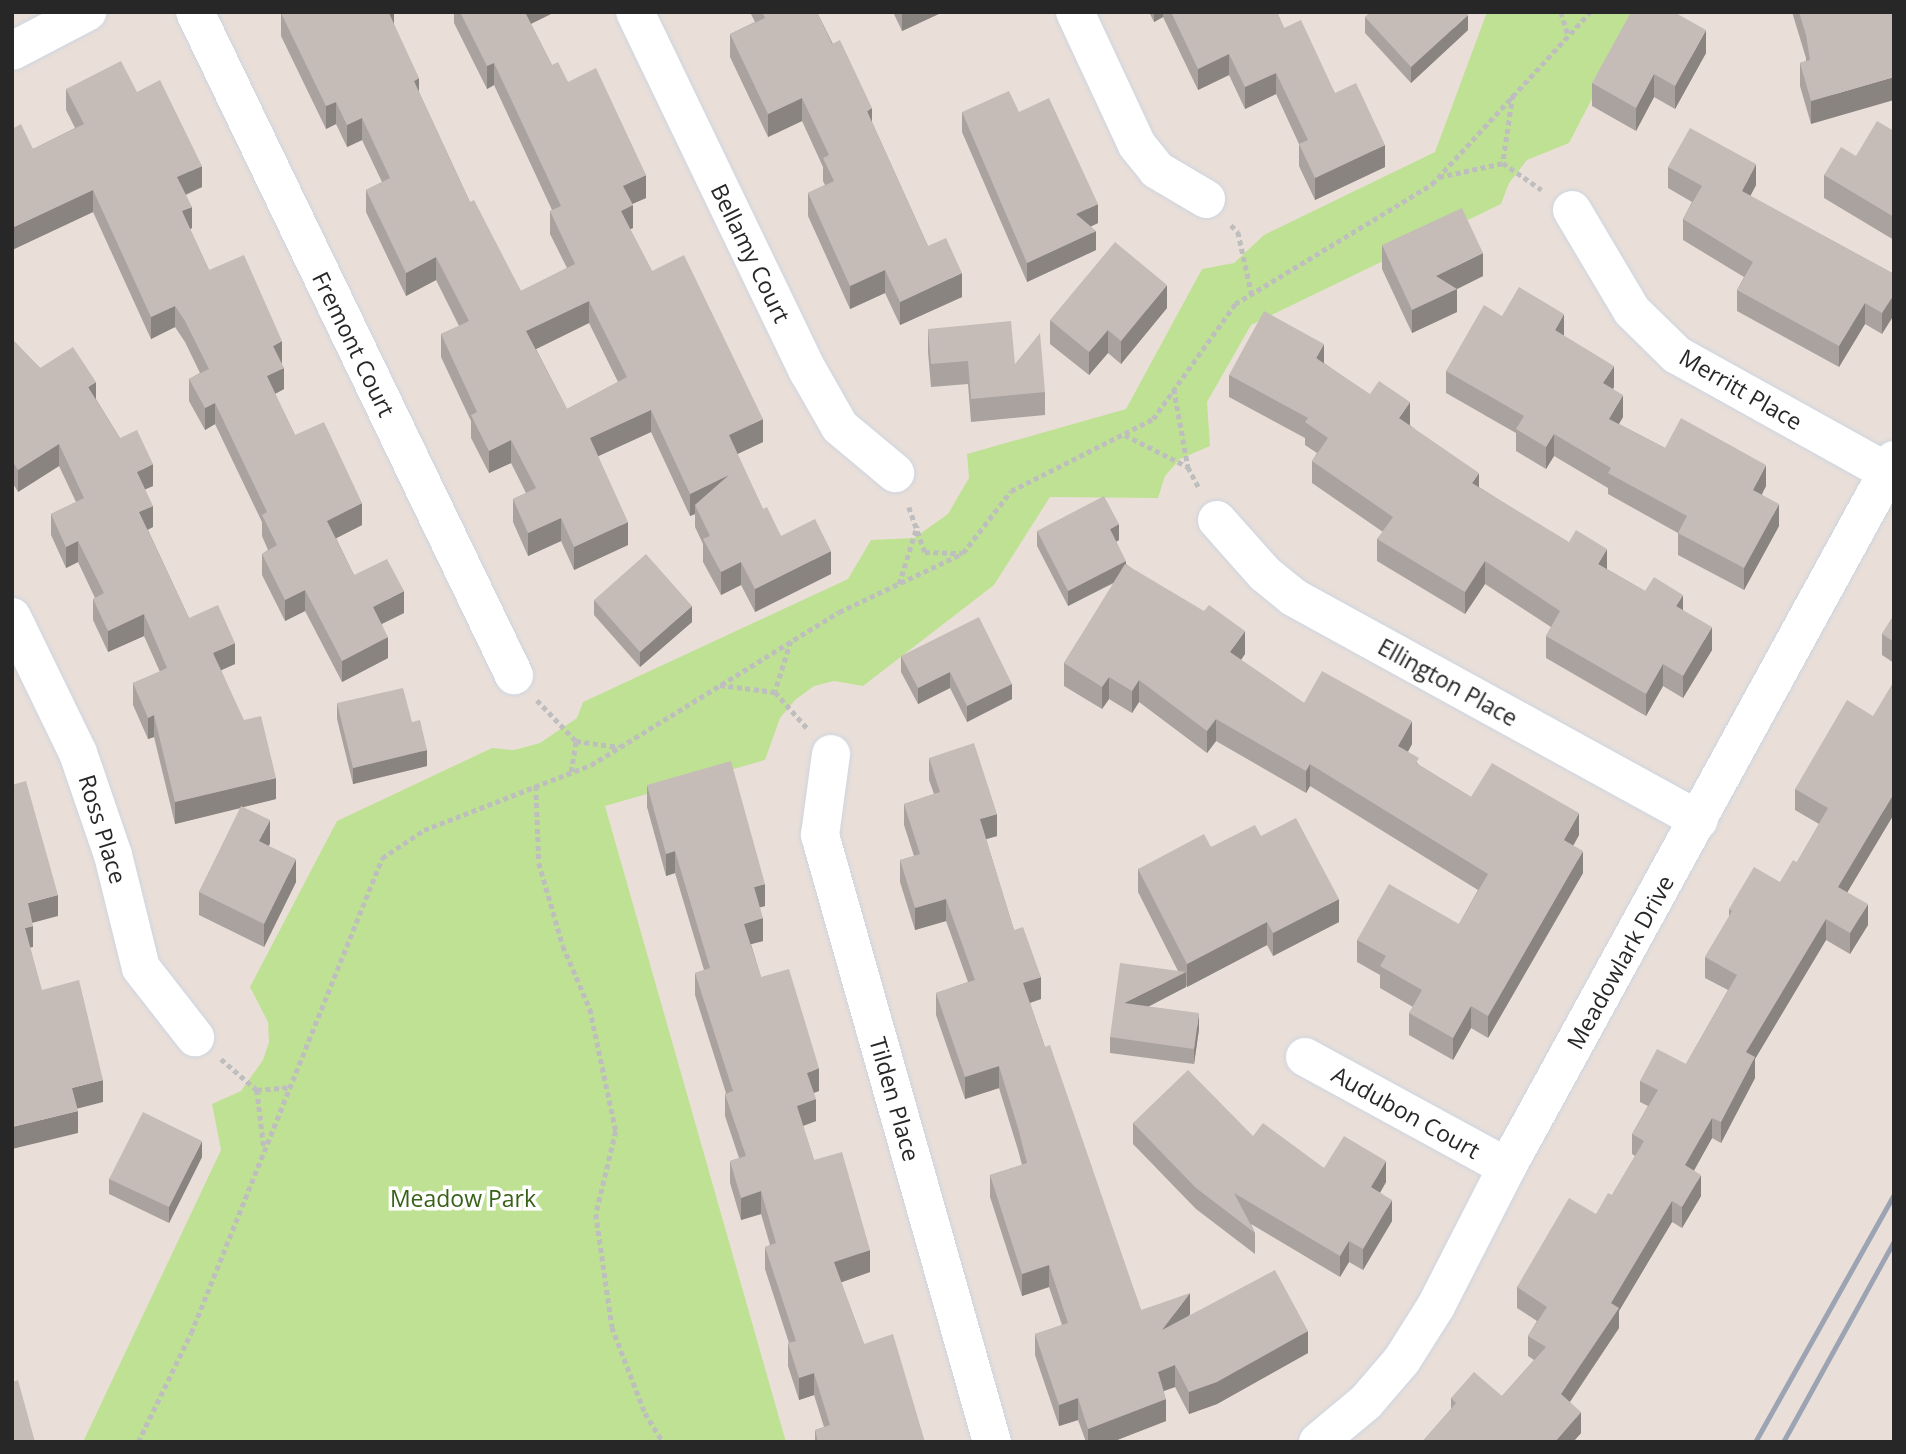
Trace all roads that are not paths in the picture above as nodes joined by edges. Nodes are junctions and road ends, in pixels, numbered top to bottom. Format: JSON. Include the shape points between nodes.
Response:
{"nodes":[{"id":1,"x":87,"y":12,"type":"edge"},
{"id":2,"x":195,"y":12,"type":"edge"},
{"id":3,"x":635,"y":12,"type":"edge"},
{"id":4,"x":1075,"y":12,"type":"edge"},
{"id":5,"x":12,"y":51,"type":"edge"},
{"id":6,"x":1206,"y":199,"type":"road end"},
{"id":7,"x":1572,"y":210,"type":"road end"},
{"id":8,"x":1890,"y":466,"type":"edge"},
{"id":9,"x":895,"y":473,"type":"road end"},
{"id":10,"x":1217,"y":520,"type":"road end"},
{"id":11,"x":12,"y":617,"type":"edge"},
{"id":12,"x":514,"y":676,"type":"road end"},
{"id":13,"x":831,"y":754,"type":"road end"},
{"id":14,"x":1699,"y":820,"type":"junction"},
{"id":15,"x":195,"y":1037,"type":"road end"},
{"id":16,"x":1305,"y":1057,"type":"dead end"},
{"id":17,"x":1507,"y":1167,"type":"junction"},
{"id":18,"x":992,"y":1442,"type":"edge"},
{"id":19,"x":1318,"y":1442,"type":"edge"}],
"edges":[{"from":1,"to":5,"type":"street"},
{"from":2,"to":12,"type":"street","name":"Fremont Court"},
{"from":3,"to":9,"type":"street","name":"Bellamy Court","via":[[808,371],[840,427]]},
{"from":4,"to":6,"type":"street","via":[[1137,145],[1157,170]]},
{"from":7,"to":8,"type":"street","name":"Merritt Place","via":[[1632,311],[1677,355]]},
{"from":8,"to":14,"type":"street","name":"Meadowlark Drive"},
{"from":10,"to":14,"type":"street","name":"Ellington Place","via":[[1265,574],[1293,597]]},
{"from":11,"to":15,"type":"street","name":"Ross Place","via":[[78,753],[113,855],[141,968]]},
{"from":13,"to":18,"type":"street","name":"Tilden Place","via":[[820,835]]},
{"from":14,"to":17,"type":"street","name":"Meadowlark Drive"},
{"from":16,"to":17,"type":"street","name":"Audubon Court"},
{"from":17,"to":19,"type":"street","name":"Meadowlark Drive","via":[[1436,1306],[1402,1360],[1366,1402]]}]}
